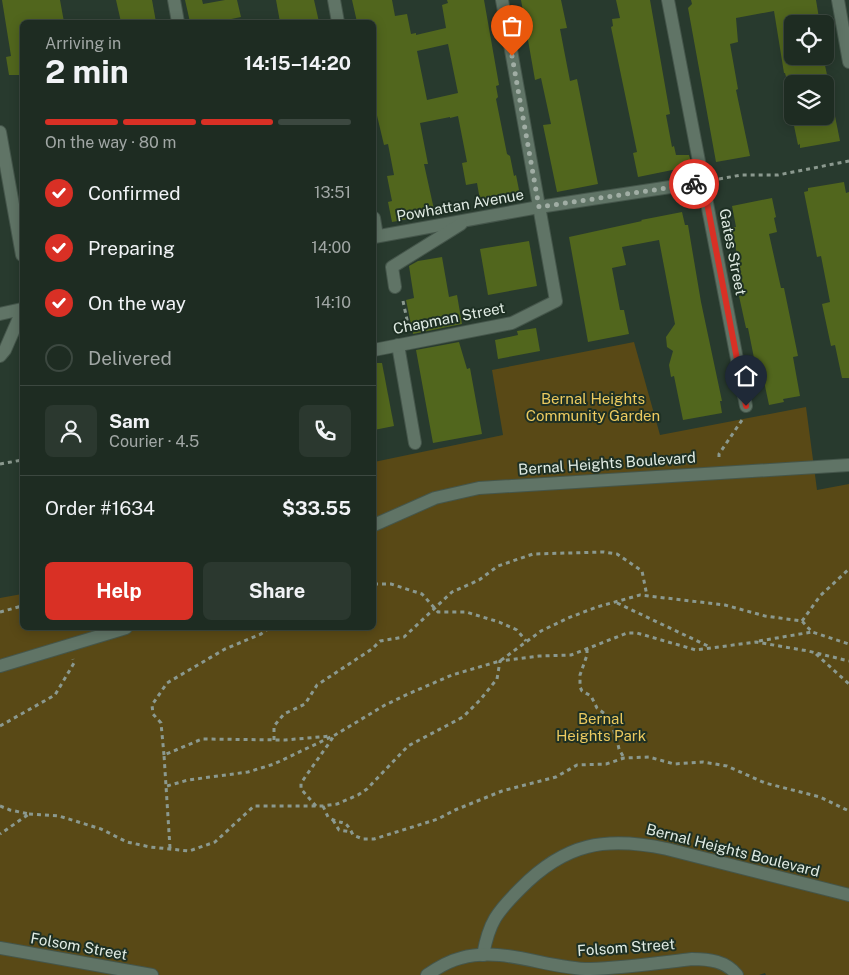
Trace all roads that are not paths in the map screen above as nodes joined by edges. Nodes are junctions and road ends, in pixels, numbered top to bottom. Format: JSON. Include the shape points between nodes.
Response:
{"nodes":[{"id":1,"x":174,"y":0,"type":"edge"},
{"id":2,"x":334,"y":0,"type":"edge"},
{"id":3,"x":502,"y":0,"type":"edge"},
{"id":4,"x":668,"y":0,"type":"edge"},
{"id":5,"x":838,"y":0,"type":"edge"},
{"id":6,"x":178,"y":20,"type":"edge"},
{"id":7,"x":338,"y":20,"type":"edge"},
{"id":8,"x":849,"y":62,"type":"edge"},
{"id":9,"x":0,"y":132,"type":"edge"},
{"id":10,"x":703,"y":182,"type":"junction"},
{"id":11,"x":539,"y":207,"type":"junction"},
{"id":12,"x":467,"y":220,"type":"junction"},
{"id":13,"x":376,"y":237,"type":"edge"},
{"id":14,"x":20,"y":244,"type":"edge"},
{"id":15,"x":396,"y":287,"type":"road end"},
{"id":16,"x":20,"y":310,"type":"edge"},
{"id":17,"x":0,"y":314,"type":"edge"},
{"id":18,"x":20,"y":315,"type":"edge"},
{"id":19,"x":398,"y":345,"type":"junction"},
{"id":20,"x":376,"y":350,"type":"edge"},
{"id":21,"x":0,"y":356,"type":"edge"},
{"id":22,"x":746,"y":406,"type":"road end"},
{"id":23,"x":415,"y":443,"type":"dead end"},
{"id":24,"x":849,"y":465,"type":"edge"},
{"id":25,"x":376,"y":524,"type":"edge"},
{"id":26,"x":119,"y":630,"type":"edge"},
{"id":27,"x":0,"y":666,"type":"edge"},
{"id":28,"x":849,"y":895,"type":"edge"},
{"id":29,"x":0,"y":948,"type":"edge"},
{"id":30,"x":483,"y":954,"type":"junction"},
{"id":31,"x":152,"y":975,"type":"edge"},
{"id":32,"x":427,"y":975,"type":"edge"},
{"id":33,"x":737,"y":975,"type":"edge"}],
"edges":[{"from":1,"to":6,"type":"street"},
{"from":2,"to":7,"type":"street"},
{"from":3,"to":11,"type":"street"},
{"from":4,"to":10,"type":"street","name":"Gates Street"},
{"from":5,"to":8,"type":"street"},
{"from":9,"to":14,"type":"street"},
{"from":10,"to":11,"type":"street","name":"Powhattan Avenue"},
{"from":10,"to":22,"type":"street","name":"Gates Street"},
{"from":11,"to":12,"type":"street","name":"Powhattan Avenue"},
{"from":11,"to":19,"type":"street","name":"Chapman Street","via":[[556,301],[512,323]]},
{"from":12,"to":13,"type":"street","name":"Powhattan Avenue"},
{"from":12,"to":15,"type":"street","via":[[392,267]]},
{"from":16,"to":17,"type":"street"},
{"from":18,"to":21,"type":"street"},
{"from":19,"to":20,"type":"street","name":"Chapman Street"},
{"from":19,"to":23,"type":"street"},
{"from":24,"to":25,"type":"street","name":"Bernal Heights Boulevard","via":[[479,488],[435,498]]},
{"from":26,"to":27,"type":"street"},
{"from":28,"to":30,"type":"street","name":"Bernal Heights Boulevard","via":[[639,843],[582,847],[558,857],[536,873],[500,909],[492,923]]},
{"from":29,"to":31,"type":"street","name":"Folsom Street"},
{"from":30,"to":32,"type":"street","name":"Folsom Street","via":[[461,958]]},
{"from":30,"to":33,"type":"street","name":"Folsom Street","via":[[589,969],[709,959],[723,964]]}]}
